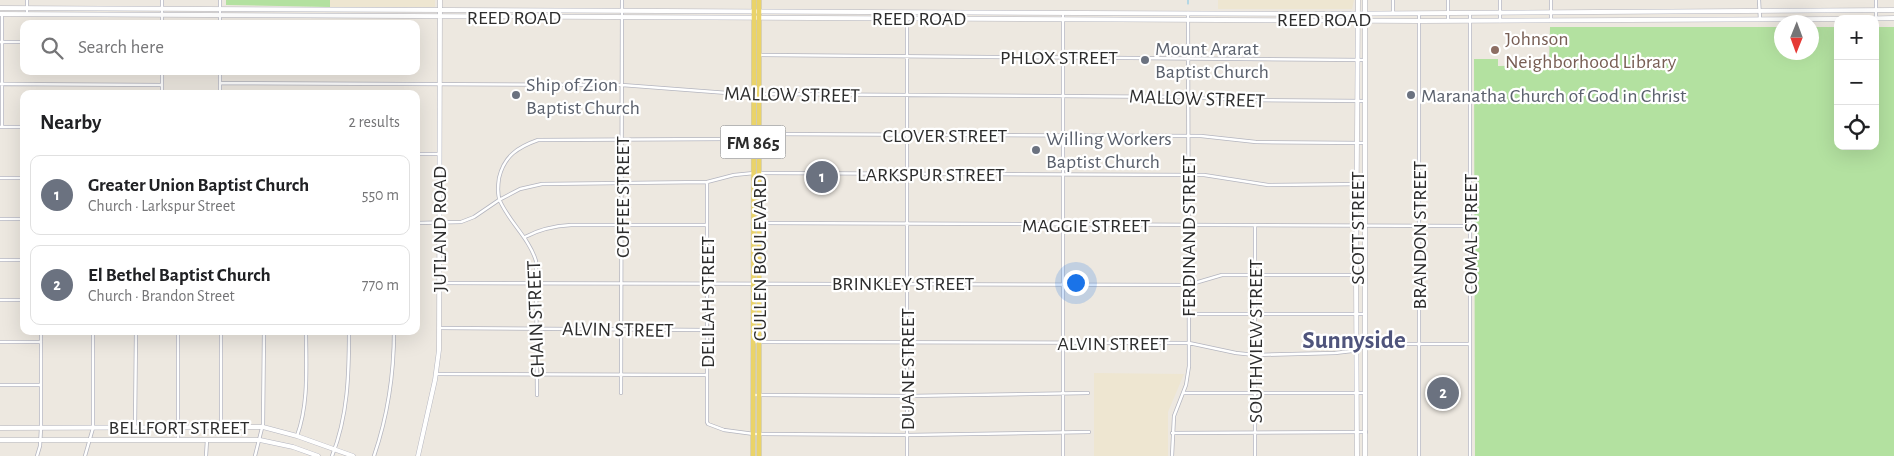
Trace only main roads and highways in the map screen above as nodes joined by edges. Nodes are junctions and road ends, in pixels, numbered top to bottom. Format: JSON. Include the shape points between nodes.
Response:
{"nodes":[{"id":1,"x":754,"y":0,"type":"edge"},
{"id":2,"x":760,"y":0,"type":"edge"},
{"id":3,"x":757,"y":12,"type":"junction"},
{"id":4,"x":756,"y":55,"type":"junction"},
{"id":5,"x":756,"y":134,"type":"junction"},
{"id":6,"x":756,"y":434,"type":"junction"},
{"id":7,"x":753,"y":456,"type":"edge"},
{"id":8,"x":759,"y":456,"type":"edge"}],
"edges":[{"from":1,"to":3,"type":"main road","name":"CULLEN BOULEVARD","number":"FM 865"},
{"from":2,"to":3,"type":"main road","name":"CULLEN BOULEVARD","number":"FM 865"},
{"from":3,"to":4,"type":"main road","name":"CULLEN BOULEVARD","number":"FM 865"},
{"from":4,"to":5,"type":"main road","name":"CULLEN BOULEVARD","number":"FM 865","via":[[753,94]]},
{"from":4,"to":5,"type":"main road","name":"CULLEN BOULEVARD","number":"FM 865","via":[[760,94]]},
{"from":5,"to":6,"type":"main road","name":"CULLEN BOULEVARD","number":"FM 865"},
{"from":6,"to":7,"type":"main road","name":"CULLEN BOULEVARD","number":"FM 865"},
{"from":6,"to":8,"type":"main road","name":"CULLEN BOULEVARD","number":"FM 865"}]}
